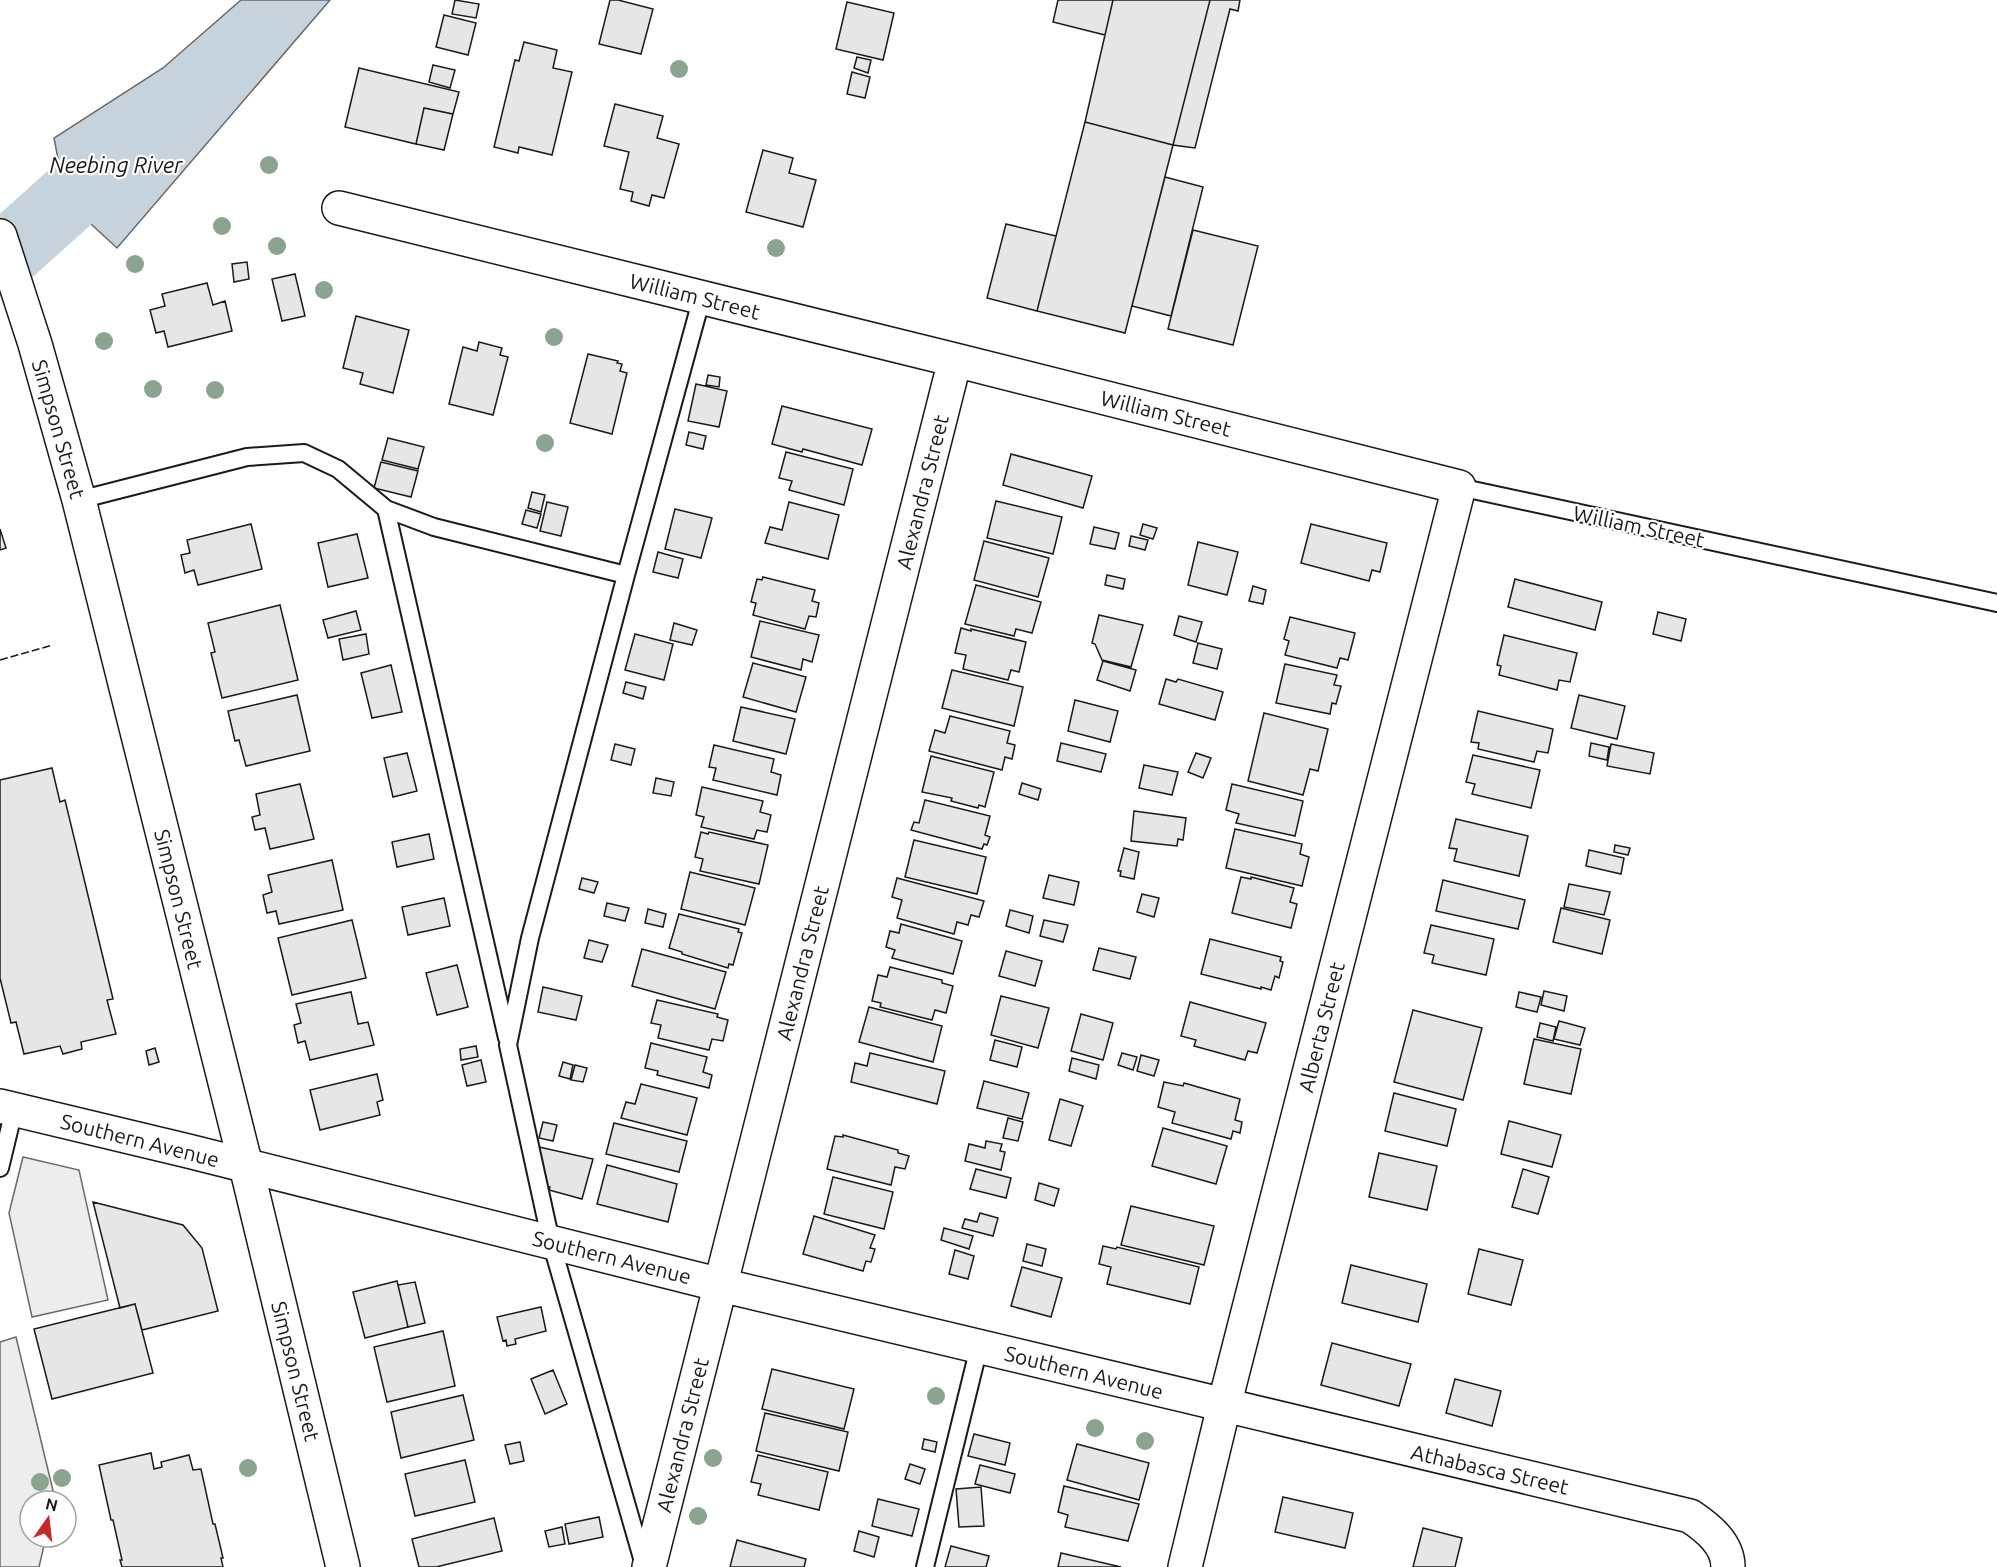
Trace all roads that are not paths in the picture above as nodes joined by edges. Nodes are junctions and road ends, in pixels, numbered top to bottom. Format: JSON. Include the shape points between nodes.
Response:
{"nodes":[{"id":1,"x":339,"y":208,"type":"dead end"},
{"id":2,"x":0,"y":236,"type":"edge"},
{"id":3,"x":702,"y":297,"type":"junction"},
{"id":4,"x":955,"y":360,"type":"junction"},
{"id":5,"x":1459,"y":487,"type":"junction"},
{"id":6,"x":79,"y":500,"type":"junction"},
{"id":7,"x":386,"y":509,"type":"junction"},
{"id":8,"x":626,"y":574,"type":"junction"},
{"id":9,"x":1997,"y":603,"type":"edge"},
{"id":10,"x":508,"y":1045,"type":"junction"},
{"id":11,"x":7,"y":1108,"type":"edge"},
{"id":12,"x":246,"y":1166,"type":"junction"},
{"id":13,"x":0,"y":1168,"type":"edge"},
{"id":14,"x":551,"y":1242,"type":"junction"},
{"id":15,"x":721,"y":1285,"type":"junction"},
{"id":16,"x":980,"y":1347,"type":"junction"},
{"id":17,"x":1224,"y":1406,"type":"junction"},
{"id":18,"x":343,"y":1567,"type":"edge"},
{"id":19,"x":647,"y":1567,"type":"edge"},
{"id":20,"x":925,"y":1567,"type":"edge"},
{"id":21,"x":1185,"y":1567,"type":"edge"},
{"id":22,"x":1728,"y":1567,"type":"edge"}],
"edges":[{"from":1,"to":3,"type":"street","name":"William Street"},
{"from":2,"to":6,"type":"street","name":"Simpson Street"},
{"from":3,"to":4,"type":"street","name":"William Street"},
{"from":3,"to":8,"type":"lane"},
{"from":4,"to":5,"type":"street","name":"William Street"},
{"from":4,"to":15,"type":"street","name":"Alexandra Street"},
{"from":5,"to":9,"type":"lane","name":"William Street"},
{"from":5,"to":17,"type":"street","name":"Alberta Street"},
{"from":6,"to":7,"type":"lane","via":[[247,457],[304,453],[338,469]]},
{"from":6,"to":12,"type":"street","name":"Simpson Street"},
{"from":7,"to":8,"type":"lane","via":[[434,527]]},
{"from":7,"to":10,"type":"lane"},
{"from":8,"to":10,"type":"lane","via":[[530,938]]},
{"from":10,"to":14,"type":"lane"},
{"from":11,"to":12,"type":"street","name":"Southern Avenue"},
{"from":11,"to":13,"type":"lane"},
{"from":12,"to":14,"type":"street","name":"Southern Avenue"},
{"from":12,"to":18,"type":"street","name":"Simpson Street"},
{"from":14,"to":15,"type":"street","name":"Southern Avenue"},
{"from":14,"to":19,"type":"lane"},
{"from":15,"to":16,"type":"street","name":"Southern Avenue"},
{"from":15,"to":19,"type":"street","name":"Alexandra Street"},
{"from":16,"to":17,"type":"street","name":"Southern Avenue"},
{"from":16,"to":20,"type":"lane"},
{"from":17,"to":21,"type":"street","name":"Alberta Street"},
{"from":17,"to":22,"type":"street","name":"Athabasca Street","via":[[1690,1516],[1711,1530],[1728,1559]]}]}
